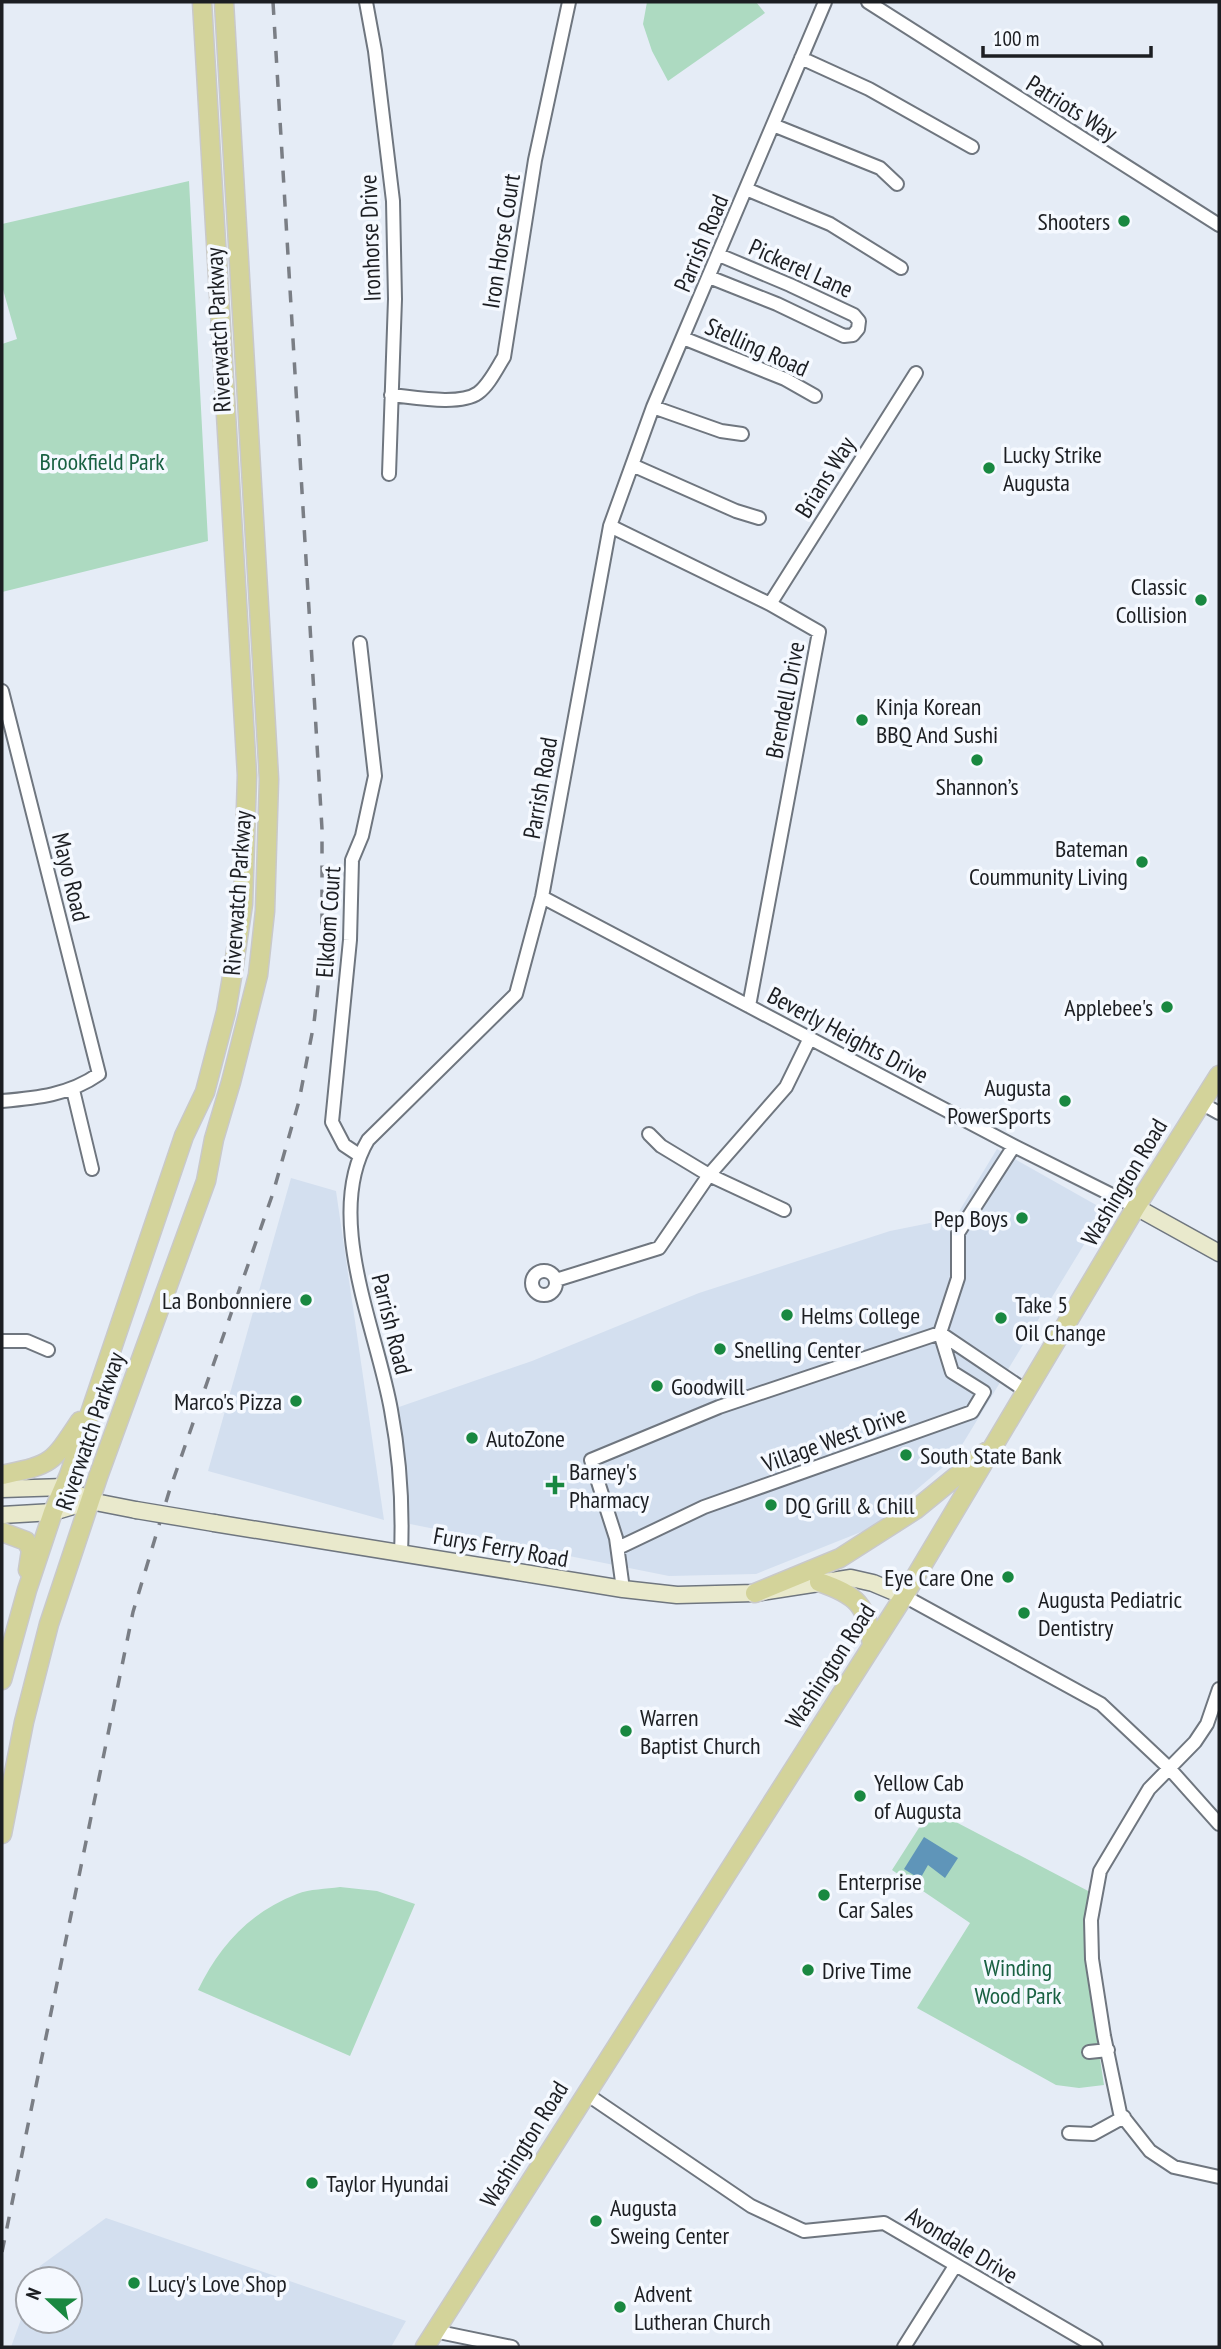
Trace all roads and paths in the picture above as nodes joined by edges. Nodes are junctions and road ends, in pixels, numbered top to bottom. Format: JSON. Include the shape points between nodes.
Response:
{"nodes":[{"id":1,"x":202,"y":2,"type":"edge"},
{"id":2,"x":224,"y":2,"type":"edge"},
{"id":3,"x":366,"y":2,"type":"edge"},
{"id":4,"x":569,"y":2,"type":"edge"},
{"id":5,"x":824,"y":2,"type":"edge"},
{"id":6,"x":868,"y":2,"type":"edge"},
{"id":7,"x":801,"y":58,"type":"junction"},
{"id":8,"x":773,"y":125,"type":"junction"},
{"id":9,"x":972,"y":147,"type":"dead end"},
{"id":10,"x":897,"y":184,"type":"dead end"},
{"id":11,"x":746,"y":189,"type":"junction"},
{"id":12,"x":1219,"y":225,"type":"edge"},
{"id":13,"x":719,"y":255,"type":"junction"},
{"id":14,"x":901,"y":268,"type":"dead end"},
{"id":15,"x":709,"y":277,"type":"junction"},
{"id":16,"x":683,"y":338,"type":"junction"},
{"id":17,"x":916,"y":373,"type":"dead end"},
{"id":18,"x":391,"y":395,"type":"junction"},
{"id":19,"x":815,"y":396,"type":"dead end"},
{"id":20,"x":653,"y":407,"type":"junction"},
{"id":21,"x":742,"y":434,"type":"dead end"},
{"id":22,"x":632,"y":465,"type":"junction"},
{"id":23,"x":389,"y":474,"type":"dead end"},
{"id":24,"x":759,"y":518,"type":"dead end"},
{"id":25,"x":610,"y":526,"type":"junction"},
{"id":26,"x":770,"y":604,"type":"junction"},
{"id":27,"x":360,"y":643,"type":"dead end"},
{"id":28,"x":2,"y":691,"type":"edge"},
{"id":29,"x":542,"y":897,"type":"junction"},
{"id":30,"x":749,"y":1006,"type":"junction"},
{"id":31,"x":810,"y":1038,"type":"junction"},
{"id":32,"x":1219,"y":1075,"type":"edge"},
{"id":33,"x":73,"y":1090,"type":"junction"},
{"id":34,"x":2,"y":1101,"type":"edge"},
{"id":35,"x":1201,"y":1104,"type":"junction"},
{"id":36,"x":1219,"y":1113,"type":"edge"},
{"id":37,"x":649,"y":1134,"type":"dead end"},
{"id":38,"x":1014,"y":1146,"type":"junction"},
{"id":39,"x":359,"y":1155,"type":"junction"},
{"id":40,"x":92,"y":1169,"type":"dead end"},
{"id":41,"x":709,"y":1175,"type":"junction"},
{"id":42,"x":1136,"y":1208,"type":"junction"},
{"id":43,"x":783,"y":1210,"type":"dead end"},
{"id":44,"x":1219,"y":1253,"type":"edge"},
{"id":45,"x":556,"y":1280,"type":"dead end"},
{"id":46,"x":940,"y":1332,"type":"junction"},
{"id":47,"x":2,"y":1341,"type":"edge"},
{"id":48,"x":48,"y":1349,"type":"dead end"},
{"id":49,"x":1026,"y":1391,"type":"junction"},
{"id":50,"x":95,"y":1398,"type":"junction"},
{"id":51,"x":997,"y":1443,"type":"junction"},
{"id":52,"x":2,"y":1475,"type":"edge"},
{"id":53,"x":65,"y":1488,"type":"junction"},
{"id":54,"x":2,"y":1489,"type":"edge"},
{"id":55,"x":90,"y":1501,"type":"junction"},
{"id":56,"x":53,"y":1512,"type":"junction"},
{"id":57,"x":2,"y":1515,"type":"edge"},
{"id":58,"x":2,"y":1532,"type":"edge"},
{"id":59,"x":618,"y":1548,"type":"junction"},
{"id":60,"x":401,"y":1553,"type":"junction"},
{"id":61,"x":819,"y":1582,"type":"junction"},
{"id":62,"x":27,"y":1590,"type":"junction"},
{"id":63,"x":623,"y":1590,"type":"junction"},
{"id":64,"x":755,"y":1593,"type":"junction"},
{"id":65,"x":904,"y":1596,"type":"junction"},
{"id":66,"x":872,"y":1645,"type":"junction"},
{"id":67,"x":2,"y":1680,"type":"edge"},
{"id":68,"x":1219,"y":1689,"type":"edge"},
{"id":69,"x":1170,"y":1768,"type":"junction"},
{"id":70,"x":1219,"y":1824,"type":"edge"},
{"id":71,"x":2,"y":1834,"type":"edge"},
{"id":72,"x":1108,"y":2050,"type":"junction"},
{"id":73,"x":1089,"y":2052,"type":"dead end"},
{"id":74,"x":585,"y":2093,"type":"junction"},
{"id":75,"x":1124,"y":2117,"type":"junction"},
{"id":76,"x":1069,"y":2133,"type":"dead end"},
{"id":77,"x":1219,"y":2177,"type":"edge"},
{"id":78,"x":955,"y":2266,"type":"junction"},
{"id":79,"x":434,"y":2331,"type":"junction"},
{"id":80,"x":425,"y":2347,"type":"edge"},
{"id":81,"x":512,"y":2347,"type":"edge"},
{"id":82,"x":904,"y":2347,"type":"edge"},
{"id":83,"x":1096,"y":2347,"type":"edge"}],
"edges":[{"from":1,"to":50,"type":"main road","name":"Riverwatch Parkway","via":[[247,775],[243,904],[226,1012],[205,1091],[184,1136]]},
{"from":2,"to":55,"type":"main road","name":"Riverwatch Parkway","via":[[270,779],[265,911],[258,975],[206,1181]]},
{"from":3,"to":18,"type":"street","name":"Ironhorse Drive","via":[[393,201]]},
{"from":4,"to":18,"type":"street","name":"Iron Horse Court","via":[[535,160],[504,357],[478,394],[457,400]]},
{"from":5,"to":7,"type":"street","name":"Parrish Road"},
{"from":6,"to":12,"type":"street","name":"Patriots Way"},
{"from":7,"to":8,"type":"street","name":"Parrish Road"},
{"from":7,"to":9,"type":"street","via":[[869,89]]},
{"from":8,"to":10,"type":"street","via":[[880,168]]},
{"from":8,"to":11,"type":"street","name":"Parrish Road"},
{"from":11,"to":13,"type":"street","name":"Parrish Road"},
{"from":11,"to":14,"type":"street","via":[[830,224]]},
{"from":13,"to":15,"type":"street","name":"Parrish Road"},
{"from":13,"to":15,"type":"street","name":"Pickerel Lane","via":[[854,315],[858,329],[844,336]]},
{"from":15,"to":16,"type":"street","name":"Parrish Road"},
{"from":16,"to":19,"type":"street","name":"Stelling Road"},
{"from":16,"to":20,"type":"street","name":"Parrish Road"},
{"from":17,"to":26,"type":"street","name":"Brians Way"},
{"from":18,"to":23,"type":"street","name":"Ironhorse Drive"},
{"from":20,"to":21,"type":"street","via":[[721,432]]},
{"from":20,"to":22,"type":"street","name":"Parrish Road"},
{"from":22,"to":24,"type":"street"},
{"from":22,"to":25,"type":"street","name":"Parrish Road"},
{"from":25,"to":26,"type":"street","name":"Brendell Drive"},
{"from":25,"to":29,"type":"street","name":"Parrish Road"},
{"from":26,"to":30,"type":"street","name":"Brendell Drive","via":[[819,632]]},
{"from":27,"to":39,"type":"street","name":"Elkdom Court","via":[[375,776],[352,860],[332,1122],[344,1145]]},
{"from":28,"to":33,"type":"street","name":"Mayo Road","via":[[99,1074]]},
{"from":29,"to":30,"type":"street","name":"Beverly Heights Drive"},
{"from":29,"to":39,"type":"street","name":"Parrish Road","via":[[516,994],[368,1139]]},
{"from":30,"to":31,"type":"street","name":"Beverly Heights Drive"},
{"from":31,"to":38,"type":"street","name":"Beverly Heights Drive"},
{"from":31,"to":41,"type":"street","via":[[786,1087]]},
{"from":32,"to":35,"type":"main road","name":"Washington Road"},
{"from":33,"to":34,"type":"street"},
{"from":33,"to":40,"type":"street"},
{"from":35,"to":36,"type":"street"},
{"from":35,"to":42,"type":"main road","name":"Washington Road"},
{"from":37,"to":41,"type":"street"},
{"from":38,"to":42,"type":"street","name":"Beverly Heights Drive"},
{"from":38,"to":46,"type":"street","via":[[958,1233],[958,1278]]},
{"from":39,"to":60,"type":"street","name":"Parrish Road","via":[[352,1201],[354,1251],[394,1427],[402,1501]]},
{"from":41,"to":43,"type":"street"},
{"from":41,"to":45,"type":"street","via":[[659,1248]]},
{"from":42,"to":44,"type":"main road"},
{"from":42,"to":49,"type":"main road","name":"Washington Road"},
{"from":46,"to":49,"type":"street"},
{"from":46,"to":59,"type":"street","via":[[719,1407],[591,1460]]},
{"from":46,"to":59,"type":"street","name":"Village West Drive","via":[[952,1372],[984,1392],[972,1412],[704,1507]]},
{"from":47,"to":48,"type":"street","via":[[27,1341]]},
{"from":49,"to":51,"type":"main road","name":"Washington Road"},
{"from":50,"to":52,"type":"main road","via":[[58,1455],[47,1464]]},
{"from":50,"to":53,"type":"main road","name":"Riverwatch Parkway"},
{"from":51,"to":64,"type":"main road","via":[[915,1510],[840,1558]]},
{"from":51,"to":65,"type":"main road","name":"Washington Road"},
{"from":53,"to":54,"type":"main road","name":"Furys Ferry Road"},
{"from":53,"to":55,"type":"main road","name":"Furys Ferry Road"},
{"from":53,"to":56,"type":"main road","name":"Riverwatch Parkway"},
{"from":55,"to":56,"type":"main road","name":"Furys Ferry Road"},
{"from":55,"to":60,"type":"main road","name":"Furys Ferry Road","bridge":true},
{"from":55,"to":71,"type":"main road","name":"Riverwatch Parkway","via":[[33,1683]]},
{"from":56,"to":57,"type":"main road","name":"Furys Ferry Road"},
{"from":56,"to":62,"type":"main road","name":"Riverwatch Parkway"},
{"from":58,"to":62,"type":"main road","via":[[26,1541],[31,1550]]},
{"from":59,"to":63,"type":"street"},
{"from":60,"to":63,"type":"main road","name":"Furys Ferry Road"},
{"from":61,"to":64,"type":"main road","name":"Furys Ferry Road"},
{"from":61,"to":65,"type":"main road","name":"Furys Ferry Road","via":[[851,1578]]},
{"from":61,"to":66,"type":"main road","via":[[858,1602],[870,1626]]},
{"from":62,"to":67,"type":"main road","name":"Riverwatch Parkway"},
{"from":63,"to":64,"type":"main road","name":"Furys Ferry Road","via":[[677,1595]]},
{"from":65,"to":66,"type":"main road","name":"Washington Road"},
{"from":65,"to":69,"type":"street","via":[[1101,1704]]},
{"from":66,"to":74,"type":"main road","name":"Washington Road"},
{"from":68,"to":69,"type":"street","via":[[1207,1724]]},
{"from":69,"to":70,"type":"street"},
{"from":69,"to":72,"type":"street","via":[[1149,1789],[1100,1871],[1091,1920],[1092,1959]]},
{"from":72,"to":73,"type":"street"},
{"from":72,"to":75,"type":"street"},
{"from":74,"to":78,"type":"street","name":"Avondale Drive","via":[[751,2206],[804,2231],[884,2223]]},
{"from":74,"to":79,"type":"main road","name":"Washington Road"},
{"from":75,"to":76,"type":"street","via":[[1093,2134]]},
{"from":75,"to":77,"type":"street","via":[[1150,2151],[1174,2167]]},
{"from":78,"to":82,"type":"street"},
{"from":78,"to":83,"type":"street","name":"Avondale Drive"},
{"from":79,"to":80,"type":"main road","name":"Washington Road"},
{"from":79,"to":81,"type":"street"}]}
